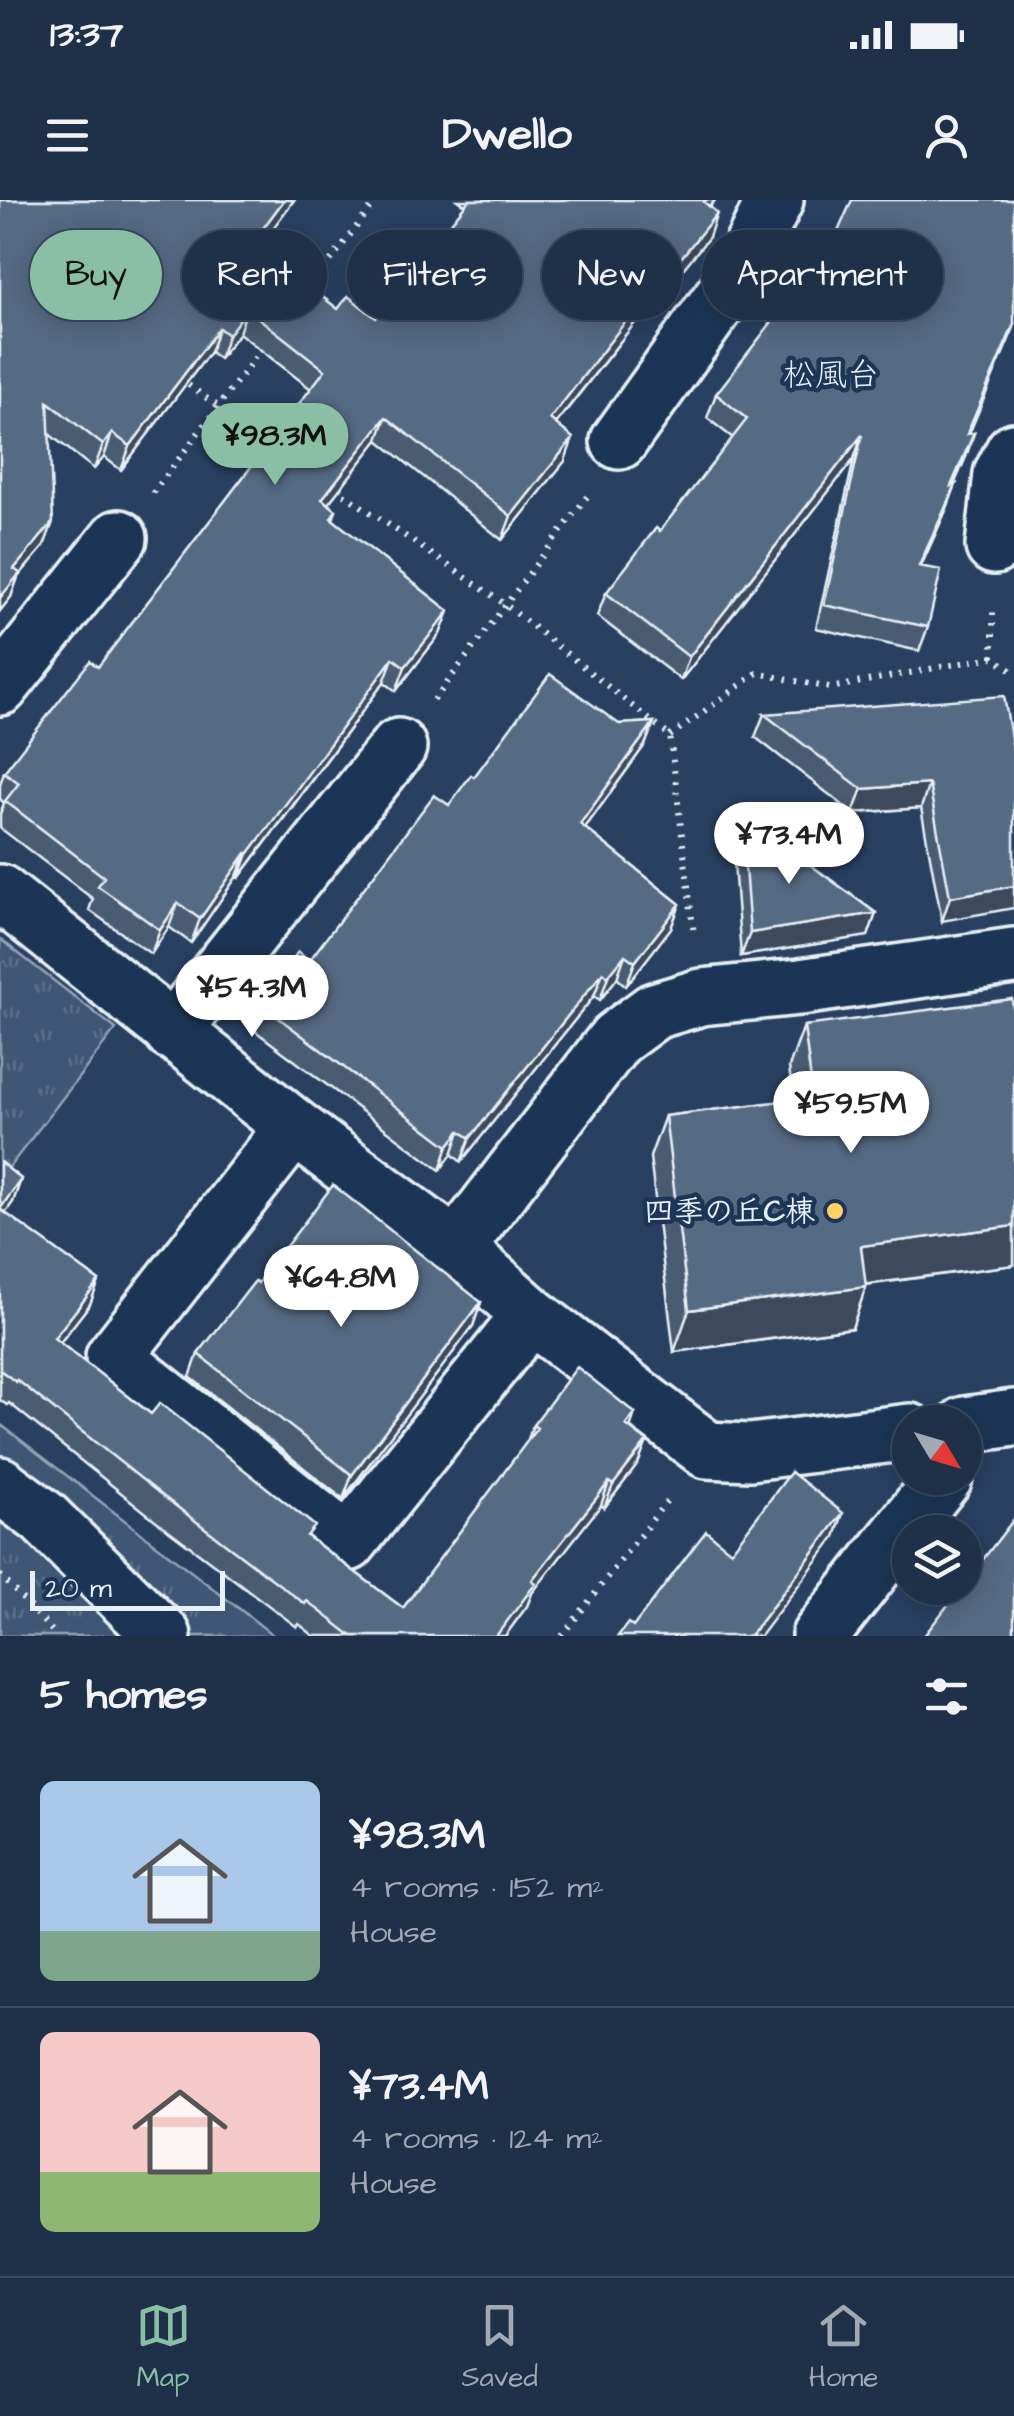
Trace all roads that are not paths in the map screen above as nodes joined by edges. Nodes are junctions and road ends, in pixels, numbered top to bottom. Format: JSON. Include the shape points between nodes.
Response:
{"nodes":[{"id":1,"x":775,"y":200,"type":"edge"},
{"id":2,"x":619,"y":441,"type":"road end"},
{"id":3,"x":1014,"y":452,"type":"edge"},
{"id":4,"x":119,"y":538,"type":"road end"},
{"id":5,"x":994,"y":546,"type":"dead end"},
{"id":6,"x":0,"y":687,"type":"edge"},
{"id":7,"x":398,"y":747,"type":"road end"},
{"id":8,"x":0,"y":893,"type":"edge"},
{"id":9,"x":1014,"y":956,"type":"edge"},
{"id":10,"x":172,"y":1032,"type":"junction"},
{"id":11,"x":294,"y":1127,"type":"junction"},
{"id":12,"x":456,"y":1248,"type":"junction"},
{"id":13,"x":530,"y":1315,"type":"junction"},
{"id":14,"x":892,"y":1434,"type":"edge"},
{"id":15,"x":0,"y":1485,"type":"edge"},
{"id":16,"x":931,"y":1495,"type":"edge"},
{"id":17,"x":164,"y":1636,"type":"edge"},
{"id":18,"x":820,"y":1636,"type":"edge"}],
"edges":[{"from":1,"to":2,"type":"street","via":[[740,272]]},
{"from":3,"to":5,"type":"street","via":[[1002,474]]},
{"from":4,"to":6,"type":"street"},
{"from":7,"to":10,"type":"street"},
{"from":8,"to":10,"type":"street"},
{"from":9,"to":12,"type":"street","via":[[701,997],[654,1011],[616,1038]]},
{"from":10,"to":11,"type":"street"},
{"from":11,"to":12,"type":"street"},
{"from":11,"to":13,"type":"street","via":[[114,1358],[348,1544]]},
{"from":12,"to":13,"type":"street"},
{"from":13,"to":14,"type":"street","via":[[707,1450],[750,1452]]},
{"from":15,"to":17,"type":"street","via":[[43,1517]]},
{"from":16,"to":18,"type":"street"}]}
